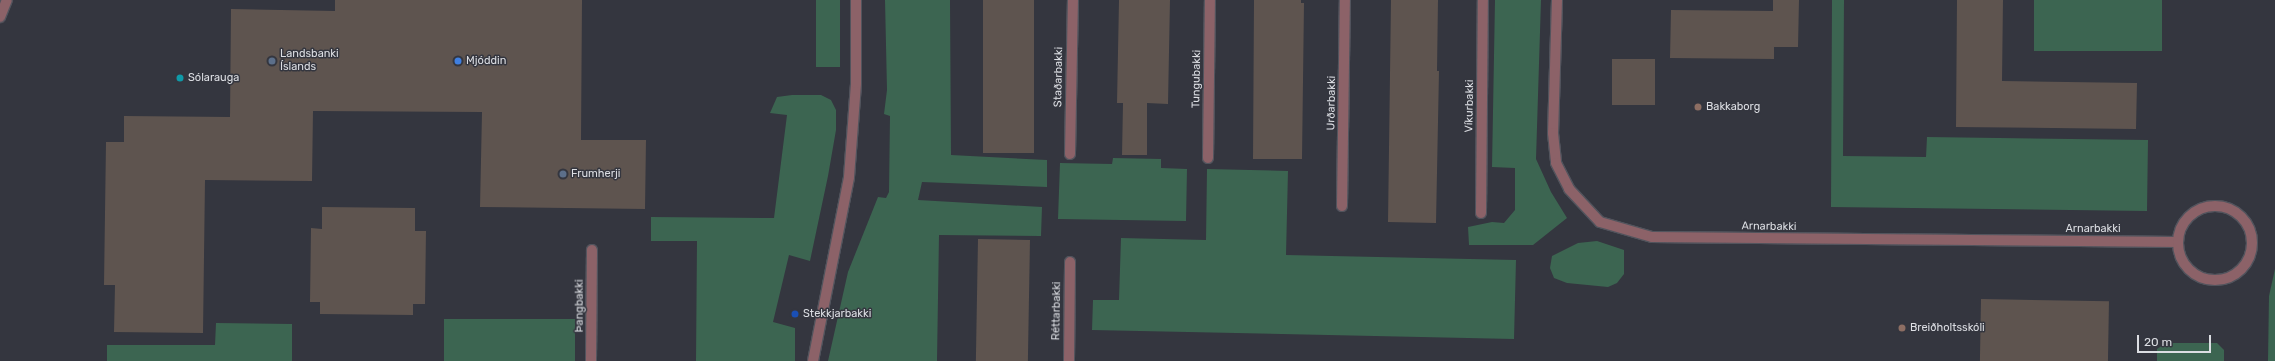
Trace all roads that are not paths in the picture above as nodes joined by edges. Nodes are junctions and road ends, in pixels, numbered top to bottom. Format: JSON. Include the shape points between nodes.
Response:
{"nodes":[{"id":1,"x":7,"y":0,"type":"edge"},
{"id":2,"x":856,"y":0,"type":"edge"},
{"id":3,"x":1073,"y":0,"type":"edge"},
{"id":4,"x":1210,"y":0,"type":"edge"},
{"id":5,"x":1345,"y":0,"type":"edge"},
{"id":6,"x":1483,"y":0,"type":"edge"},
{"id":7,"x":1557,"y":0,"type":"edge"},
{"id":8,"x":0,"y":17,"type":"edge"},
{"id":9,"x":1070,"y":154,"type":"dead end"},
{"id":10,"x":1208,"y":158,"type":"dead end"},
{"id":11,"x":1342,"y":206,"type":"dead end"},
{"id":12,"x":1481,"y":213,"type":"dead end"},
{"id":13,"x":2178,"y":242,"type":"junction"},
{"id":14,"x":592,"y":250,"type":"dead end"},
{"id":15,"x":1070,"y":262,"type":"dead end"},
{"id":16,"x":591,"y":361,"type":"edge"},
{"id":17,"x":812,"y":361,"type":"edge"},
{"id":18,"x":1069,"y":361,"type":"edge"}],
"edges":[{"from":1,"to":8,"type":"street"},
{"from":2,"to":17,"type":"street","via":[[856,83],[848,177]]},
{"from":3,"to":9,"type":"street","name":"Staðarbakki"},
{"from":4,"to":10,"type":"street","name":"Tungubakki"},
{"from":5,"to":11,"type":"street","name":"Urðarbakki"},
{"from":6,"to":12,"type":"street","name":"Víkurbakki"},
{"from":7,"to":13,"type":"street","name":"Arnarbakki","via":[[1553,133],[1556,163],[1569,189],[1600,222],[1652,237]]},
{"from":13,"to":13,"type":"street","via":[[2180,255],[2187,267],[2197,276],[2210,280],[2224,280],[2236,274],[2246,264],[2252,252],[2253,239],[2249,226],[2240,215],[2215,205],[2202,208],[2190,215],[2182,226]]},
{"from":14,"to":16,"type":"street","name":"Þangbakki"},
{"from":15,"to":18,"type":"street","name":"Réttarbakki"}]}
